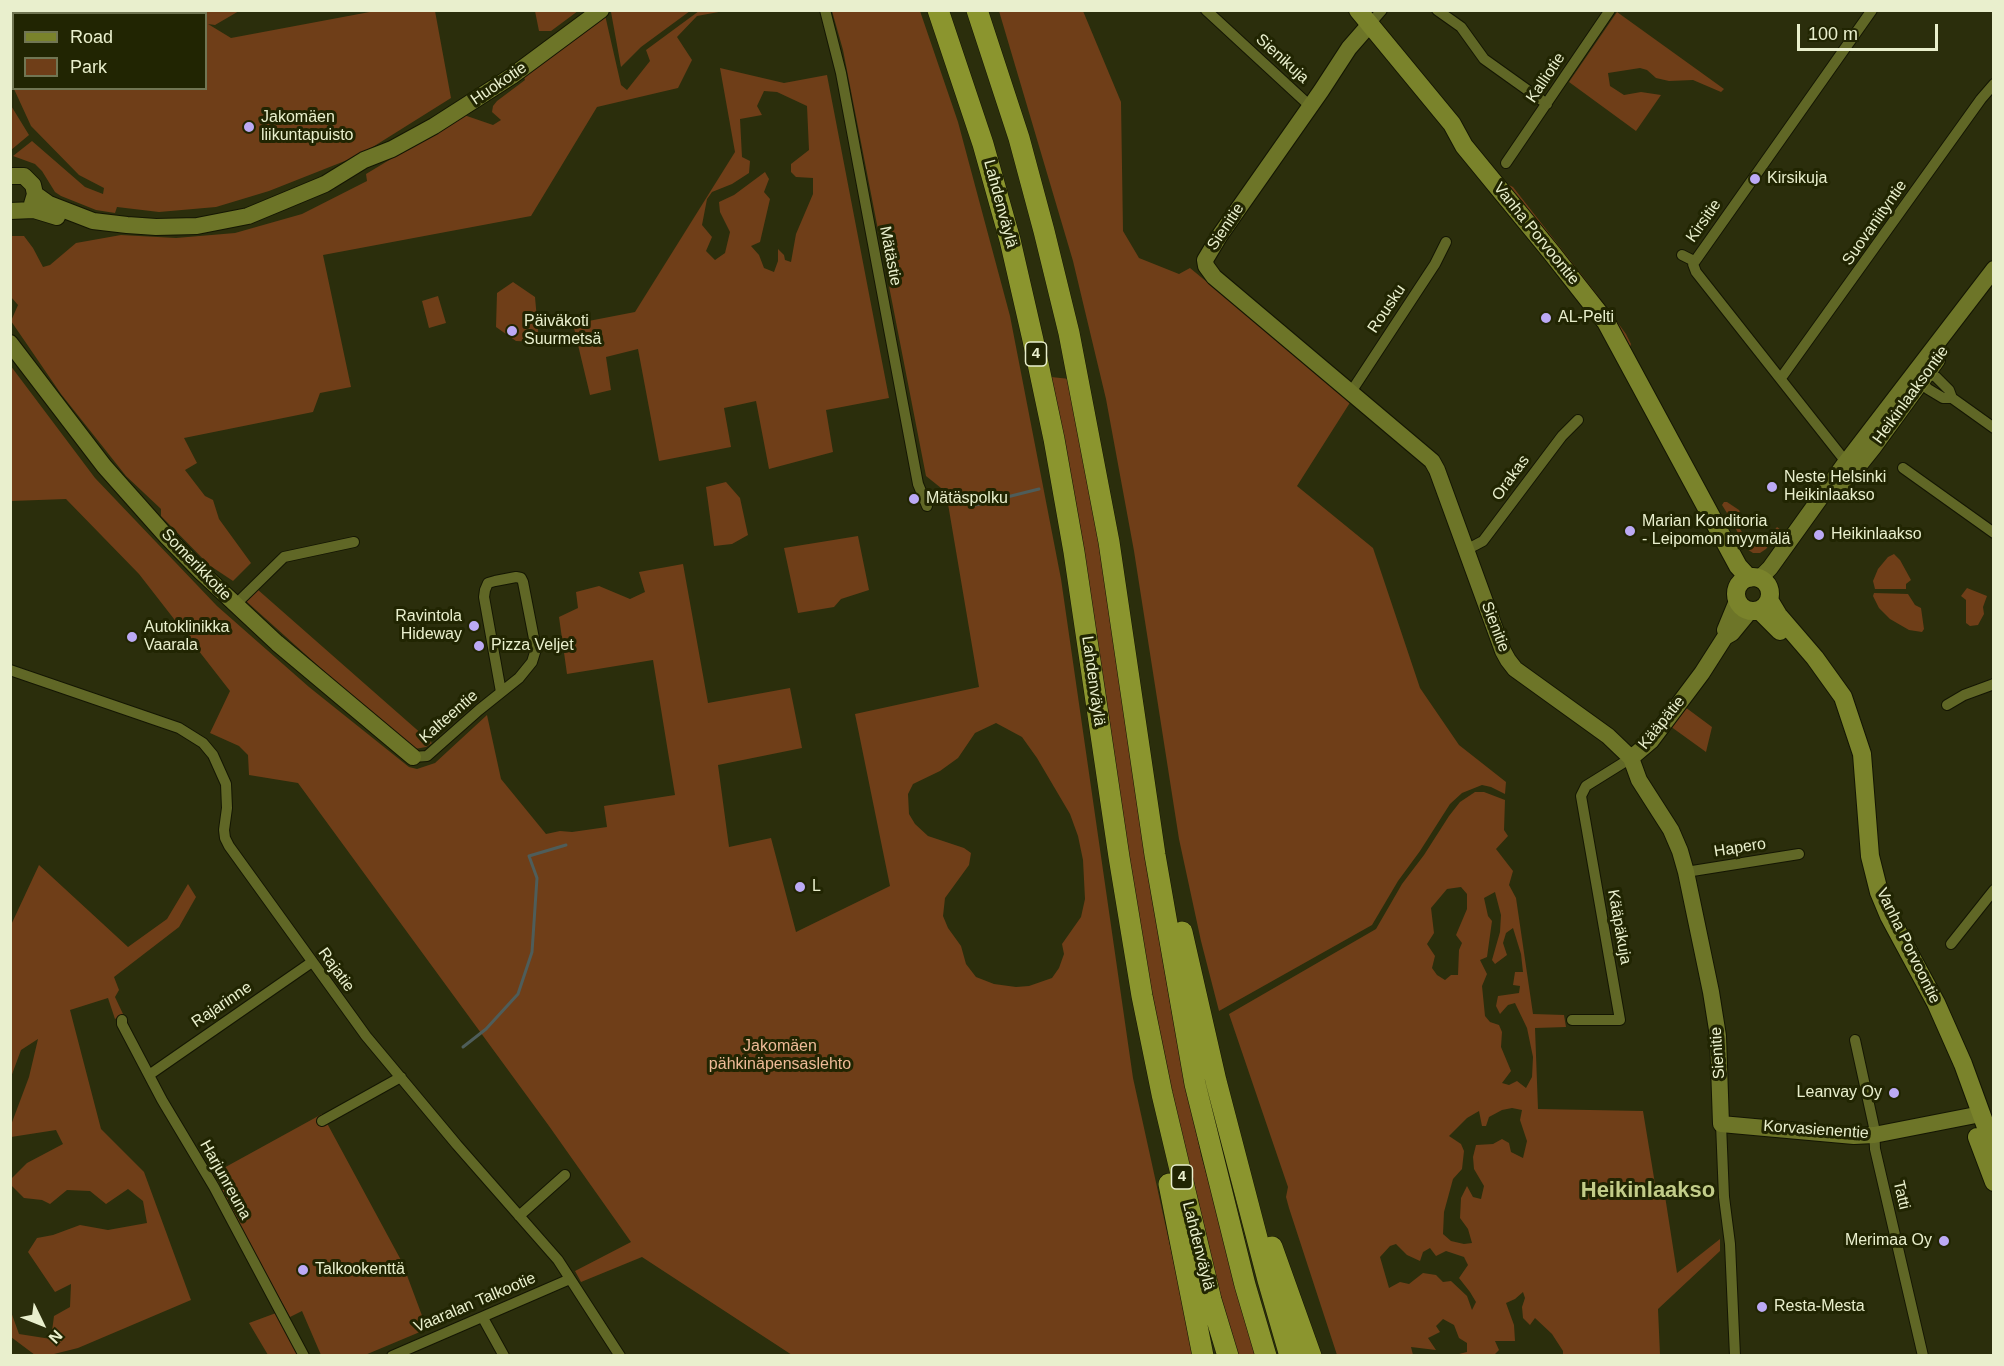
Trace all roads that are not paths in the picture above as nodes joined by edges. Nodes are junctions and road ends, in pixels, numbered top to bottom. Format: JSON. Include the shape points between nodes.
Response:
{"nodes":[{"id":1,"x":601,"y":10,"type":"edge"},
{"id":2,"x":825,"y":10,"type":"edge"},
{"id":3,"x":938,"y":10,"type":"edge"},
{"id":4,"x":977,"y":10,"type":"edge"},
{"id":5,"x":1206,"y":10,"type":"edge"},
{"id":6,"x":1342,"y":10,"type":"edge"},
{"id":7,"x":1437,"y":10,"type":"edge"},
{"id":8,"x":1611,"y":10,"type":"edge"},
{"id":9,"x":1872,"y":10,"type":"edge"},
{"id":10,"x":1368,"y":20,"type":"edge"},
{"id":11,"x":1994,"y":84,"type":"edge"},
{"id":12,"x":1547,"y":104,"type":"junction"},
{"id":13,"x":1310,"y":106,"type":"junction"},
{"id":14,"x":1506,"y":162,"type":"dead end"},
{"id":15,"x":11,"y":175,"type":"edge"},
{"id":16,"x":35,"y":194,"type":"junction"},
{"id":17,"x":15,"y":211,"type":"edge"},
{"id":18,"x":93,"y":221,"type":"junction"},
{"id":19,"x":1446,"y":242,"type":"dead end"},
{"id":20,"x":1682,"y":255,"type":"dead end"},
{"id":21,"x":1694,"y":261,"type":"junction"},
{"id":22,"x":1994,"y":269,"type":"edge"},
{"id":23,"x":10,"y":343,"type":"edge"},
{"id":24,"x":1921,"y":376,"type":"junction"},
{"id":25,"x":1781,"y":378,"type":"junction"},
{"id":26,"x":1351,"y":392,"type":"junction"},
{"id":27,"x":1578,"y":420,"type":"dead end"},
{"id":28,"x":1994,"y":428,"type":"edge"},
{"id":29,"x":1850,"y":467,"type":"junction"},
{"id":30,"x":1903,"y":468,"type":"dead end"},
{"id":31,"x":927,"y":506,"type":"dead end"},
{"id":32,"x":1994,"y":533,"type":"edge"},
{"id":33,"x":354,"y":542,"type":"dead end"},
{"id":34,"x":1466,"y":550,"type":"junction"},
{"id":35,"x":1754,"y":594,"type":"junction"},
{"id":36,"x":235,"y":605,"type":"junction"},
{"id":37,"x":10,"y":670,"type":"edge"},
{"id":38,"x":1994,"y":684,"type":"edge"},
{"id":39,"x":501,"y":692,"type":"junction"},
{"id":40,"x":1947,"y":705,"type":"dead end"},
{"id":41,"x":414,"y":757,"type":"joint"},
{"id":42,"x":1631,"y":758,"type":"junction"},
{"id":43,"x":1582,"y":791,"type":"joint"},
{"id":44,"x":1147,"y":796,"type":"junction"},
{"id":45,"x":1799,"y":854,"type":"dead end"},
{"id":46,"x":1686,"y":872,"type":"junction"},
{"id":47,"x":1994,"y":890,"type":"edge"},
{"id":48,"x":1951,"y":944,"type":"dead end"},
{"id":49,"x":312,"y":962,"type":"junction"},
{"id":50,"x":1142,"y":996,"type":"junction"},
{"id":51,"x":122,"y":1020,"type":"dead end"},
{"id":52,"x":1572,"y":1020,"type":"dead end"},
{"id":53,"x":1855,"y":1041,"type":"dead end"},
{"id":54,"x":149,"y":1075,"type":"junction"},
{"id":55,"x":401,"y":1077,"type":"junction"},
{"id":56,"x":1216,"y":1082,"type":"junction"},
{"id":57,"x":1976,"y":1115,"type":"junction"},
{"id":58,"x":322,"y":1121,"type":"dead end"},
{"id":59,"x":1721,"y":1124,"type":"junction"},
{"id":60,"x":1874,"y":1135,"type":"junction"},
{"id":61,"x":1994,"y":1149,"type":"edge"},
{"id":62,"x":565,"y":1175,"type":"dead end"},
{"id":63,"x":1994,"y":1182,"type":"edge"},
{"id":64,"x":519,"y":1216,"type":"junction"},
{"id":65,"x":570,"y":1279,"type":"junction"},
{"id":66,"x":483,"y":1318,"type":"junction"},
{"id":67,"x":304,"y":1356,"type":"edge"},
{"id":68,"x":392,"y":1356,"type":"edge"},
{"id":69,"x":504,"y":1356,"type":"edge"},
{"id":70,"x":620,"y":1356,"type":"edge"},
{"id":71,"x":1203,"y":1356,"type":"edge"},
{"id":72,"x":1228,"y":1356,"type":"edge"},
{"id":73,"x":1266,"y":1356,"type":"edge"},
{"id":74,"x":1290,"y":1356,"type":"edge"},
{"id":75,"x":1311,"y":1356,"type":"edge"},
{"id":76,"x":1735,"y":1356,"type":"edge"},
{"id":77,"x":1923,"y":1356,"type":"edge"}],
"edges":[{"from":1,"to":18,"type":"street","name":"Huokotie","via":[[512,76],[359,172],[257,213],[221,222],[156,227]]},
{"from":2,"to":31,"type":"street","name":"Mätästie","via":[[841,73],[918,484]]},
{"from":3,"to":50,"type":"highway","name":"Lahdenväylä","number":"4","via":[[1010,240],[1052,428]]},
{"from":4,"to":44,"type":"highway","number":"4","via":[[1024,159],[1069,333],[1109,542]]},
{"from":5,"to":13,"type":"street","name":"Sienikuja"},
{"from":6,"to":10,"type":"main road","name":"Vanha Porvoontie"},
{"from":7,"to":12,"type":"street","via":[[1461,27],[1484,59]]},
{"from":8,"to":12,"type":"street","name":"Kalliotie"},
{"from":9,"to":21,"type":"street","name":"Kirsitie"},
{"from":10,"to":13,"type":"street","name":"Sienitie"},
{"from":10,"to":35,"type":"main road","name":"Vanha Porvoontie","via":[[1606,322],[1675,451],[1715,545]]},
{"from":11,"to":25,"type":"street","name":"Suovaniityntie"},
{"from":12,"to":14,"type":"street","name":"Kalliotie"},
{"from":13,"to":26,"type":"street","name":"Sienitie","via":[[1205,260],[1214,277]]},
{"from":15,"to":16,"type":"street","name":"Huokotie","via":[[24,176]]},
{"from":16,"to":17,"type":"street","via":[[32,203]]},
{"from":16,"to":18,"type":"street","name":"Huokotie","via":[[49,204]]},
{"from":17,"to":18,"type":"street","name":"Huokotie","via":[[34,210],[75,221]]},
{"from":19,"to":26,"type":"street","name":"Rousku"},
{"from":20,"to":21,"type":"street"},
{"from":21,"to":25,"type":"street","name":"Kirsitie","via":[[1696,272]]},
{"from":22,"to":24,"type":"street","name":"Heikinlaaksontie","via":[[1966,303]]},
{"from":23,"to":36,"type":"street","name":"Somerikkotie","via":[[105,465],[167,537]]},
{"from":24,"to":28,"type":"street","via":[[1943,398],[1952,398]]},
{"from":24,"to":29,"type":"street","name":"Heikinlaaksontie"},
{"from":25,"to":29,"type":"street","name":"Kirsitie"},
{"from":26,"to":34,"type":"street","name":"Sienitie","via":[[1432,461]]},
{"from":27,"to":34,"type":"street","name":"Orakas","via":[[1484,541]]},
{"from":29,"to":35,"type":"street","name":"Heikinlaaksontie","via":[[1788,544]]},
{"from":30,"to":32,"type":"street"},
{"from":33,"to":36,"type":"street","via":[[284,557]]},
{"from":34,"to":42,"type":"street","name":"Sienitie","via":[[1503,651],[1515,669],[1608,736]]},
{"from":35,"to":42,"type":"street","name":"Kääpätie","via":[[1734,612],[1725,628],[1725,637],[1702,673],[1651,741]]},
{"from":35,"to":57,"type":"main road","name":"Vanha Porvoontie","via":[[1778,615],[1843,697],[1862,754],[1870,856],[1879,892],[1963,1064]]},
{"from":36,"to":41,"type":"street","name":"Somerikkotie"},
{"from":37,"to":49,"type":"street","name":"Rajatie","via":[[179,728],[203,743],[226,784],[225,838]]},
{"from":38,"to":40,"type":"street"},
{"from":39,"to":39,"type":"street","name":"Kalteentie","via":[[525,672],[536,649],[523,582],[516,577],[488,584],[484,597]]},
{"from":39,"to":41,"type":"street","name":"Kalteentie","via":[[427,756]]},
{"from":42,"to":43,"type":"street","name":"Kääpätie"},
{"from":42,"to":46,"type":"street","name":"Sienitie","via":[[1639,780],[1671,830]]},
{"from":43,"to":52,"type":"street","name":"Kääpäkuja","via":[[1620,1020]]},
{"from":44,"to":56,"type":"highway"},
{"from":44,"to":73,"type":"highway","number":"4","via":[[1195,1084]]},
{"from":45,"to":46,"type":"street","name":"Hapero"},
{"from":46,"to":59,"type":"street","name":"Sienitie","via":[[1718,1036]]},
{"from":47,"to":48,"type":"street"},
{"from":49,"to":54,"type":"street","name":"Rajarinne"},
{"from":49,"to":55,"type":"street","name":"Rajatie"},
{"from":50,"to":71,"type":"highway","via":[[1150,1086]]},
{"from":50,"to":72,"type":"highway","name":"Lahdenväylä","number":"4","via":[[1211,1300]]},
{"from":51,"to":54,"type":"street","name":"Harjunreuna"},
{"from":53,"to":60,"type":"street","name":"Tatti"},
{"from":54,"to":67,"type":"street","name":"Harjunreuna"},
{"from":55,"to":58,"type":"street"},
{"from":55,"to":64,"type":"street","name":"Rajatie"},
{"from":56,"to":74,"type":"highway"},
{"from":56,"to":75,"type":"highway"},
{"from":57,"to":60,"type":"street","name":"Korvasienentie"},
{"from":57,"to":61,"type":"main road","name":"Vanha Porvoontie"},
{"from":57,"to":63,"type":"main road","name":"Vanha Porvoontie"},
{"from":59,"to":60,"type":"street","name":"Korvasienentie"},
{"from":59,"to":76,"type":"street","name":"Sienitie"},
{"from":60,"to":77,"type":"street","name":"Tatti"},
{"from":62,"to":64,"type":"street"},
{"from":64,"to":65,"type":"street","name":"Rajatie"},
{"from":65,"to":66,"type":"street","name":"Vaaralan Talkootie"},
{"from":65,"to":70,"type":"street","name":"Rajatie"},
{"from":66,"to":68,"type":"street","name":"Vaaralan Talkootie"},
{"from":66,"to":69,"type":"street"}]}
